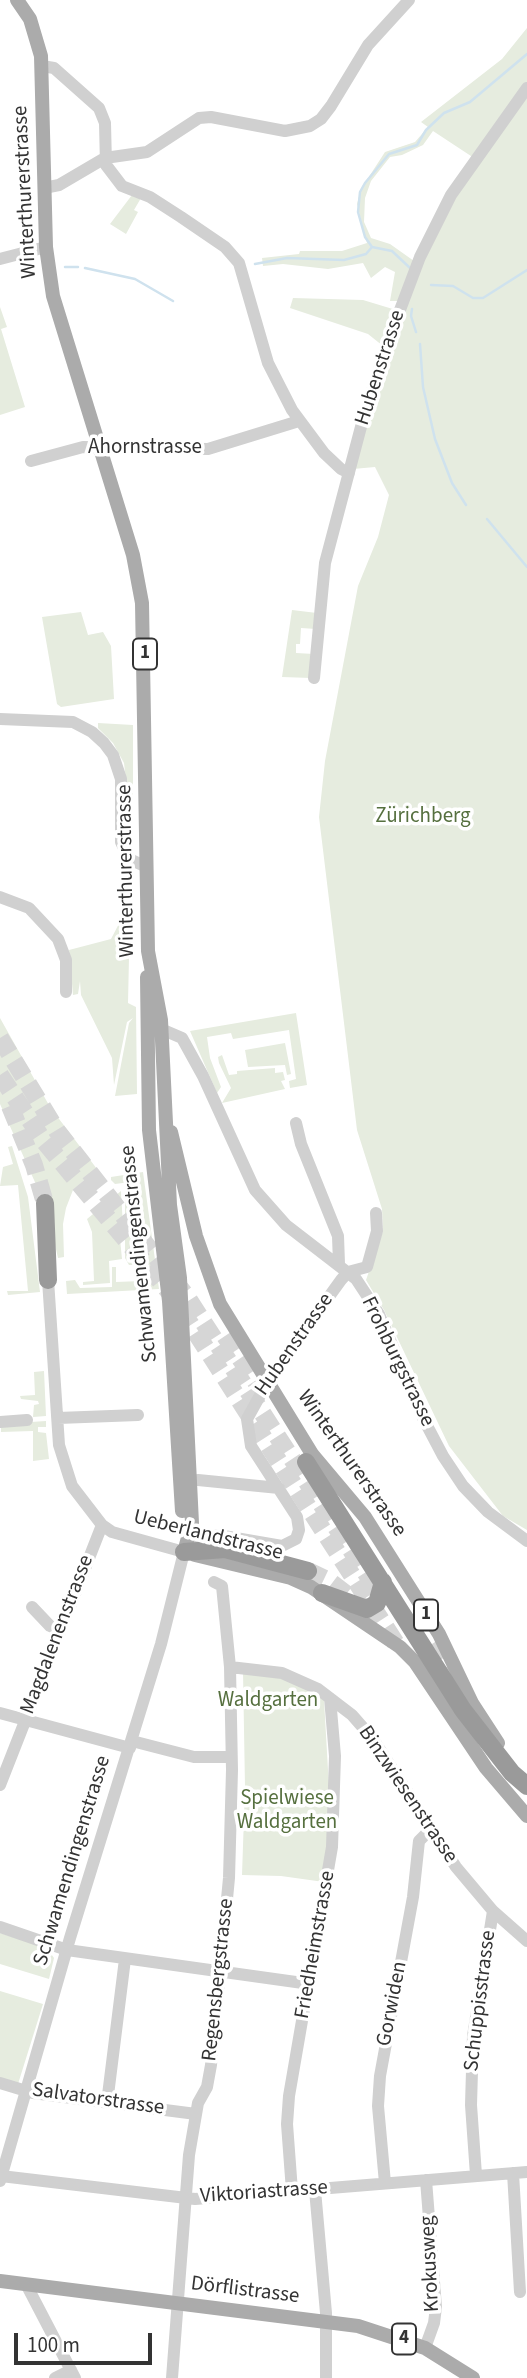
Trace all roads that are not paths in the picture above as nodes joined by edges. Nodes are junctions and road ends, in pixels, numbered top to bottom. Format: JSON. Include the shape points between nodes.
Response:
{"nodes":[{"id":1,"x":17,"y":0,"type":"edge"},
{"id":2,"x":409,"y":0,"type":"edge"},
{"id":3,"x":42,"y":66,"type":"junction"},
{"id":4,"x":527,"y":88,"type":"edge"},
{"id":5,"x":104,"y":159,"type":"junction"},
{"id":6,"x":44,"y":188,"type":"junction"},
{"id":7,"x":46,"y":247,"type":"junction"},
{"id":8,"x":0,"y":259,"type":"edge"},
{"id":9,"x":299,"y":421,"type":"junction"},
{"id":10,"x":100,"y":447,"type":"junction"},
{"id":11,"x":31,"y":461,"type":"dead end"},
{"id":12,"x":349,"y":473,"type":"junction"},
{"id":13,"x":314,"y":678,"type":"dead end"},
{"id":14,"x":0,"y":719,"type":"edge"},
{"id":15,"x":147,"y":867,"type":"junction"},
{"id":16,"x":0,"y":897,"type":"edge"},
{"id":17,"x":148,"y":951,"type":"junction"},
{"id":18,"x":66,"y":992,"type":"dead end"},
{"id":19,"x":161,"y":1029,"type":"junction"},
{"id":20,"x":146,"y":1034,"type":"junction"},
{"id":21,"x":296,"y":1123,"type":"dead end"},
{"id":22,"x":166,"y":1127,"type":"junction"},
{"id":23,"x":149,"y":1130,"type":"junction"},
{"id":24,"x":45,"y":1203,"type":"tunnel mouth"},
{"id":25,"x":376,"y":1213,"type":"dead end"},
{"id":26,"x":344,"y":1268,"type":"junction"},
{"id":27,"x":48,"y":1280,"type":"joint"},
{"id":28,"x":268,"y":1381,"type":"junction"},
{"id":29,"x":138,"y":1415,"type":"dead end"},
{"id":30,"x":58,"y":1418,"type":"junction"},
{"id":31,"x":27,"y":1420,"type":"dead end"},
{"id":32,"x":0,"y":1422,"type":"edge"},
{"id":33,"x":309,"y":1458,"type":"junction"},
{"id":34,"x":198,"y":1479,"type":"dead end"},
{"id":35,"x":279,"y":1488,"type":"junction"},
{"id":36,"x":102,"y":1525,"type":"junction"},
{"id":37,"x":527,"y":1541,"type":"edge"},
{"id":38,"x":184,"y":1552,"type":"junction"},
{"id":39,"x":308,"y":1571,"type":"tunnel mouth"},
{"id":40,"x":214,"y":1582,"type":"dead end"},
{"id":41,"x":383,"y":1582,"type":"junction"},
{"id":42,"x":322,"y":1593,"type":"junction"},
{"id":43,"x":32,"y":1608,"type":"dead end"},
{"id":44,"x":58,"y":1630,"type":"junction"},
{"id":45,"x":432,"y":1644,"type":"tunnel mouth"},
{"id":46,"x":230,"y":1667,"type":"junction"},
{"id":47,"x":330,"y":1698,"type":"junction"},
{"id":48,"x":0,"y":1713,"type":"edge"},
{"id":49,"x":26,"y":1717,"type":"junction"},
{"id":50,"x":131,"y":1744,"type":"junction"},
{"id":51,"x":231,"y":1758,"type":"junction"},
{"id":52,"x":0,"y":1785,"type":"edge"},
{"id":53,"x":527,"y":1785,"type":"edge"},
{"id":54,"x":527,"y":1816,"type":"edge"},
{"id":55,"x":431,"y":1829,"type":"junction"},
{"id":56,"x":493,"y":1911,"type":"junction"},
{"id":57,"x":0,"y":1927,"type":"edge"},
{"id":58,"x":527,"y":1941,"type":"edge"},
{"id":59,"x":67,"y":1950,"type":"junction"},
{"id":60,"x":125,"y":1959,"type":"junction"},
{"id":61,"x":222,"y":1970,"type":"junction"},
{"id":62,"x":310,"y":1984,"type":"junction"},
{"id":63,"x":0,"y":2083,"type":"edge"},
{"id":64,"x":26,"y":2091,"type":"junction"},
{"id":65,"x":107,"y":2103,"type":"junction"},
{"id":66,"x":196,"y":2114,"type":"junction"},
{"id":67,"x":520,"y":2172,"type":"edge"},
{"id":68,"x":476,"y":2175,"type":"junction"},
{"id":69,"x":1,"y":2179,"type":"edge"},
{"id":70,"x":426,"y":2180,"type":"junction"},
{"id":71,"x":385,"y":2183,"type":"junction"},
{"id":72,"x":315,"y":2190,"type":"junction"},
{"id":73,"x":292,"y":2191,"type":"junction"},
{"id":74,"x":184,"y":2199,"type":"junction"},
{"id":75,"x":0,"y":2281,"type":"edge"},
{"id":76,"x":26,"y":2284,"type":"junction"},
{"id":77,"x":520,"y":2292,"type":"dead end"},
{"id":78,"x":177,"y":2304,"type":"junction"},
{"id":79,"x":326,"y":2321,"type":"junction"},
{"id":80,"x":425,"y":2348,"type":"junction"},
{"id":81,"x":73,"y":2374,"type":"edge"},
{"id":82,"x":55,"y":2378,"type":"edge"},
{"id":83,"x":172,"y":2378,"type":"edge"},
{"id":84,"x":326,"y":2378,"type":"edge"},
{"id":85,"x":473,"y":2378,"type":"edge"}],
"edges":[{"from":1,"to":3,"type":"main road","name":"Winterthurerstrasse","number":"1","via":[[35,30]]},
{"from":2,"to":5,"type":"street","via":[[368,45],[331,106],[310,126],[285,131],[199,118],[147,152]]},
{"from":3,"to":5,"type":"street","via":[[54,68],[99,108],[105,123]]},
{"from":3,"to":6,"type":"main road","name":"Winterthurerstrasse","number":"1"},
{"from":4,"to":12,"type":"street","name":"Hubenstrasse","via":[[453,190],[419,257]]},
{"from":5,"to":6,"type":"street","via":[[59,185]]},
{"from":5,"to":9,"type":"street","via":[[124,188],[181,216],[225,247],[239,263],[268,363]]},
{"from":6,"to":7,"type":"main road","name":"Winterthurerstrasse","number":"1"},
{"from":7,"to":8,"type":"street"},
{"from":7,"to":10,"type":"main road","name":"Winterthurerstrasse","number":"1","via":[[53,296]]},
{"from":9,"to":10,"type":"street","name":"Ahornstrasse","via":[[208,449]]},
{"from":9,"to":12,"type":"street","via":[[324,453]]},
{"from":10,"to":11,"type":"street","name":"Ahornstrasse"},
{"from":10,"to":15,"type":"main road","name":"Winterthurerstrasse","number":"1","via":[[134,555],[142,603]]},
{"from":12,"to":13,"type":"street","name":"Hubenstrasse","via":[[325,563]]},
{"from":14,"to":15,"type":"street","via":[[73,722],[104,743],[121,779],[121,842],[129,859]]},
{"from":15,"to":17,"type":"main road","name":"Winterthurerstrasse","number":"1"},
{"from":16,"to":18,"type":"street","via":[[29,908],[58,939],[66,960]]},
{"from":17,"to":19,"type":"main road","name":"Winterthurerstrasse","number":"1"},
{"from":17,"to":20,"type":"main road","name":"Schwamendingenstrasse","number":"1"},
{"from":19,"to":20,"type":"street"},
{"from":19,"to":22,"type":"main road","name":"Winterthurerstrasse","number":"1"},
{"from":19,"to":26,"type":"street","name":"Frohburgstrasse","via":[[187,1045],[255,1190],[286,1225]]},
{"from":20,"to":23,"type":"main road","name":"Schwamendingenstrasse","number":"1"},
{"from":21,"to":26,"type":"street","via":[[338,1236]]},
{"from":22,"to":23,"type":"main road"},
{"from":22,"to":28,"type":"main road","name":"Winterthurerstrasse","number":"1","via":[[175,1139],[206,1270],[220,1304]]},
{"from":22,"to":38,"type":"main road","name":"Schwamendingenstrasse","via":[[190,1471],[192,1524]]},
{"from":23,"to":38,"type":"main road","name":"Schwamendingenstrasse","number":"1","via":[[170,1314]]},
{"from":24,"to":27,"type":"highway"},
{"from":25,"to":26,"type":"street","name":"Hubenstrasse","via":[[377,1231],[367,1267]]},
{"from":26,"to":28,"type":"street","name":"Hubenstrasse"},
{"from":26,"to":37,"type":"street","name":"Frohburgstrasse","via":[[379,1314],[443,1457],[488,1512]]},
{"from":27,"to":30,"type":"street","name":"Ueberlandstrasse"},
{"from":28,"to":33,"type":"main road","name":"Winterthurerstrasse","number":"1"},
{"from":28,"to":35,"type":"street","name":"Hubenstrasse","via":[[249,1412],[247,1428],[251,1446]]},
{"from":29,"to":30,"type":"street"},
{"from":30,"to":36,"type":"street","name":"Ueberlandstrasse","via":[[65,1471]]},
{"from":31,"to":32,"type":"street"},
{"from":33,"to":41,"type":"highway"},
{"from":33,"to":45,"type":"highway"},
{"from":33,"to":53,"type":"main road","name":"Winterthurerstrasse","number":"1","via":[[365,1517],[439,1634],[472,1703]]},
{"from":34,"to":35,"type":"street"},
{"from":35,"to":38,"type":"street","via":[[299,1524],[293,1542],[282,1546],[218,1535]]},
{"from":36,"to":38,"type":"street","name":"Ueberlandstrasse","via":[[127,1538]]},
{"from":36,"to":44,"type":"street","name":"Magdalenenstrasse"},
{"from":38,"to":39,"type":"highway","via":[[225,1549]]},
{"from":38,"to":42,"type":"main road","name":"Ueberlandstrasse","number":"1","via":[[290,1578]]},
{"from":38,"to":50,"type":"street","name":"Schwamendingenstrasse"},
{"from":40,"to":46,"type":"street","name":"Regensbergstrasse","via":[[222,1586]]},
{"from":41,"to":42,"type":"highway","via":[[377,1603],[367,1609]]},
{"from":41,"to":53,"type":"highway","via":[[463,1710],[512,1773]]},
{"from":42,"to":54,"type":"main road","name":"Ueberlandstrasse","number":"1","via":[[382,1633],[415,1662],[486,1768]]},
{"from":43,"to":44,"type":"street"},
{"from":44,"to":49,"type":"street","name":"Magdalenenstrasse"},
{"from":46,"to":47,"type":"street","name":"Binzwiesenstrasse","via":[[282,1673]]},
{"from":46,"to":51,"type":"street","name":"Regensbergstrasse"},
{"from":47,"to":55,"type":"street","name":"Binzwiesenstrasse","via":[[373,1739]]},
{"from":47,"to":62,"type":"street","name":"Friedheimstrasse","via":[[332,1847]]},
{"from":48,"to":49,"type":"street"},
{"from":49,"to":50,"type":"street"},
{"from":49,"to":52,"type":"street","name":"Magdalenenstrasse"},
{"from":50,"to":51,"type":"street","via":[[194,1757]]},
{"from":50,"to":59,"type":"street","name":"Schwamendingenstrasse"},
{"from":51,"to":61,"type":"street","name":"Regensbergstrasse"},
{"from":55,"to":56,"type":"street","name":"Binzwiesenstrasse"},
{"from":55,"to":71,"type":"street","name":"Gorwiden","via":[[419,1841],[380,2076]]},
{"from":56,"to":58,"type":"street","name":"Binzwiesenstrasse"},
{"from":56,"to":68,"type":"street","name":"Schuppisstrasse","via":[[473,2036]]},
{"from":57,"to":59,"type":"street"},
{"from":59,"to":60,"type":"street"},
{"from":59,"to":64,"type":"street","name":"Schwamendingenstrasse"},
{"from":60,"to":61,"type":"street"},
{"from":60,"to":65,"type":"street"},
{"from":61,"to":62,"type":"street"},
{"from":61,"to":66,"type":"street","name":"Regensbergstrasse","via":[[207,2087]]},
{"from":62,"to":73,"type":"street","name":"Friedheimstrasse","via":[[289,2096]]},
{"from":63,"to":64,"type":"street","name":"Salvatorstrasse"},
{"from":64,"to":65,"type":"street","name":"Salvatorstrasse"},
{"from":64,"to":69,"type":"street","name":"Schwamendingenstrasse"},
{"from":65,"to":66,"type":"street","name":"Salvatorstrasse"},
{"from":66,"to":74,"type":"street","name":"Regensbergstrasse"},
{"from":67,"to":68,"type":"street","name":"Viktoriastrasse"},
{"from":67,"to":77,"type":"street"},
{"from":68,"to":70,"type":"street","name":"Viktoriastrasse"},
{"from":69,"to":74,"type":"street","name":"Viktoriastrasse"},
{"from":70,"to":71,"type":"street","name":"Viktoriastrasse"},
{"from":70,"to":80,"type":"street","name":"Krokusweg","via":[[436,2307]]},
{"from":71,"to":72,"type":"street","name":"Viktoriastrasse"},
{"from":72,"to":73,"type":"street","name":"Viktoriastrasse"},
{"from":72,"to":79,"type":"street"},
{"from":73,"to":74,"type":"street","name":"Viktoriastrasse"},
{"from":74,"to":78,"type":"street","name":"Regensbergstrasse"},
{"from":75,"to":76,"type":"main road","name":"Dörflistrasse","number":"4"},
{"from":76,"to":78,"type":"main road","name":"Dörflistrasse","number":"4"},
{"from":76,"to":81,"type":"street"},
{"from":78,"to":79,"type":"main road","name":"Dörflistrasse","number":"4"},
{"from":78,"to":83,"type":"street","name":"Regensbergstrasse"},
{"from":79,"to":80,"type":"main road","name":"Dörflistrasse","number":"4","via":[[375,2330]]},
{"from":79,"to":84,"type":"street"},
{"from":80,"to":85,"type":"main road","name":"Dörflistrasse","number":"4"},
{"from":81,"to":82,"type":"street"}]}
